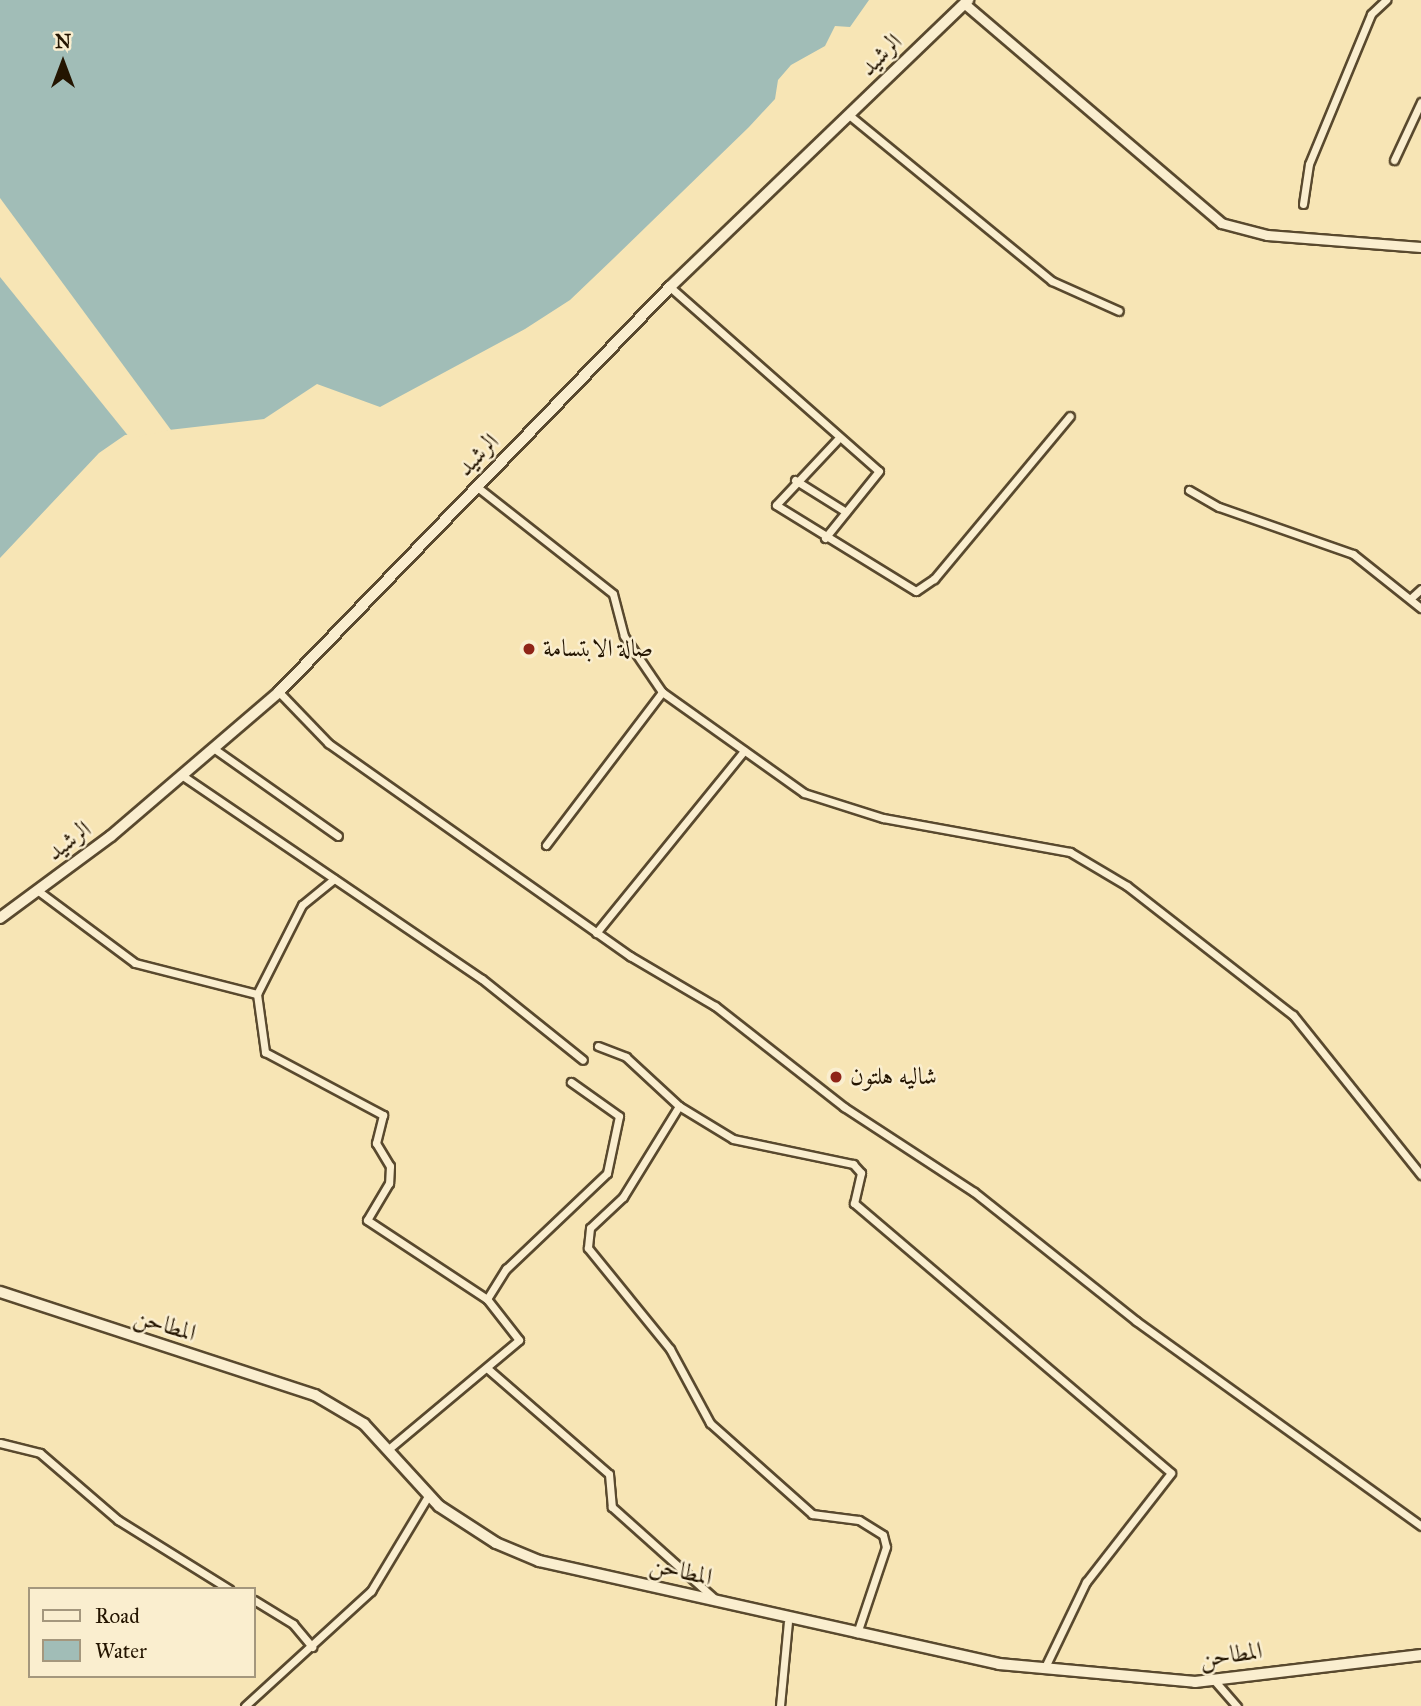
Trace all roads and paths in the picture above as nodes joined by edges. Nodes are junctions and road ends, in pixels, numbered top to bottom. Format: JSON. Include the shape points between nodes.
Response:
{"nodes":[{"id":1,"x":1387,"y":0,"type":"edge"},
{"id":2,"x":967,"y":2,"type":"edge"},
{"id":3,"x":1421,"y":102,"type":"edge"},
{"id":4,"x":849,"y":115,"type":"junction"},
{"id":5,"x":1394,"y":160,"type":"dead end"},
{"id":6,"x":1303,"y":204,"type":"dead end"},
{"id":7,"x":1421,"y":247,"type":"edge"},
{"id":8,"x":670,"y":288,"type":"junction"},
{"id":9,"x":1119,"y":311,"type":"dead end"},
{"id":10,"x":1070,"y":416,"type":"dead end"},
{"id":11,"x":836,"y":440,"type":"junction"},
{"id":12,"x":795,"y":480,"type":"junction"},
{"id":13,"x":476,"y":486,"type":"junction"},
{"id":14,"x":1189,"y":490,"type":"dead end"},
{"id":15,"x":846,"y":512,"type":"junction"},
{"id":16,"x":825,"y":538,"type":"junction"},
{"id":17,"x":1421,"y":589,"type":"edge"},
{"id":18,"x":1411,"y":598,"type":"junction"},
{"id":19,"x":1421,"y":608,"type":"edge"},
{"id":20,"x":279,"y":692,"type":"junction"},
{"id":21,"x":662,"y":692,"type":"junction"},
{"id":22,"x":216,"y":750,"type":"junction"},
{"id":23,"x":744,"y":751,"type":"junction"},
{"id":24,"x":183,"y":776,"type":"junction"},
{"id":25,"x":338,"y":836,"type":"dead end"},
{"id":26,"x":546,"y":845,"type":"dead end"},
{"id":27,"x":334,"y":879,"type":"junction"},
{"id":28,"x":37,"y":890,"type":"junction"},
{"id":29,"x":0,"y":918,"type":"edge"},
{"id":30,"x":596,"y":933,"type":"junction"},
{"id":31,"x":257,"y":994,"type":"junction"},
{"id":32,"x":598,"y":1046,"type":"dead end"},
{"id":33,"x":583,"y":1060,"type":"dead end"},
{"id":34,"x":571,"y":1082,"type":"dead end"},
{"id":35,"x":679,"y":1106,"type":"junction"},
{"id":36,"x":1421,"y":1175,"type":"edge"},
{"id":37,"x":0,"y":1292,"type":"edge"},
{"id":38,"x":487,"y":1299,"type":"junction"},
{"id":39,"x":488,"y":1369,"type":"junction"},
{"id":40,"x":0,"y":1443,"type":"edge"},
{"id":41,"x":390,"y":1448,"type":"junction"},
{"id":42,"x":428,"y":1496,"type":"junction"},
{"id":43,"x":1421,"y":1526,"type":"edge"},
{"id":44,"x":226,"y":1587,"type":"edge"},
{"id":45,"x":716,"y":1600,"type":"junction"},
{"id":46,"x":256,"y":1601,"type":"edge"},
{"id":47,"x":789,"y":1622,"type":"junction"},
{"id":48,"x":857,"y":1633,"type":"junction"},
{"id":49,"x":312,"y":1647,"type":"junction"},
{"id":50,"x":1421,"y":1655,"type":"edge"},
{"id":51,"x":1046,"y":1665,"type":"junction"},
{"id":52,"x":1214,"y":1680,"type":"junction"},
{"id":53,"x":245,"y":1706,"type":"edge"},
{"id":54,"x":780,"y":1706,"type":"edge"},
{"id":55,"x":1237,"y":1706,"type":"edge"}],
"edges":[{"from":1,"to":6,"type":"street","via":[[1371,14],[1309,163]]},
{"from":2,"to":4,"type":"main road","name":"الرشيد"},
{"from":2,"to":7,"type":"street","via":[[1221,223],[1267,235]]},
{"from":3,"to":5,"type":"street"},
{"from":4,"to":8,"type":"main road","name":"الرشيد"},
{"from":4,"to":9,"type":"street","via":[[898,162],[1052,281]]},
{"from":8,"to":11,"type":"street"},
{"from":8,"to":13,"type":"main road","name":"الرشيد"},
{"from":10,"to":16,"type":"street","via":[[934,579],[916,591]]},
{"from":11,"to":12,"type":"street"},
{"from":11,"to":15,"type":"street","via":[[880,471]]},
{"from":12,"to":15,"type":"street"},
{"from":12,"to":16,"type":"street","via":[[776,505]]},
{"from":13,"to":20,"type":"main road","name":"الرشيد"},
{"from":13,"to":21,"type":"street","via":[[613,594],[624,636]]},
{"from":14,"to":18,"type":"street","via":[[1219,507],[1276,522],[1353,554]]},
{"from":15,"to":16,"type":"street"},
{"from":17,"to":18,"type":"street"},
{"from":18,"to":19,"type":"street"},
{"from":20,"to":22,"type":"main road","name":"الرشيد"},
{"from":20,"to":30,"type":"street","via":[[328,743]]},
{"from":21,"to":23,"type":"street"},
{"from":21,"to":26,"type":"street"},
{"from":22,"to":24,"type":"main road","name":"الرشيد"},
{"from":22,"to":25,"type":"street"},
{"from":23,"to":30,"type":"street"},
{"from":23,"to":36,"type":"street","via":[[804,793],[883,818],[1070,852],[1127,886],[1293,1015]]},
{"from":24,"to":27,"type":"street"},
{"from":24,"to":28,"type":"main road","name":"الرشيد"},
{"from":27,"to":31,"type":"street","via":[[302,905]]},
{"from":27,"to":33,"type":"street","via":[[482,979]]},
{"from":28,"to":29,"type":"main road","name":"الرشيد"},
{"from":28,"to":31,"type":"street","via":[[135,963]]},
{"from":30,"to":43,"type":"street","via":[[715,1006],[844,1107],[974,1192],[1136,1321]]},
{"from":31,"to":38,"type":"street","via":[[265,1052],[385,1118],[376,1138],[390,1166],[389,1183],[367,1220],[470,1293]]},
{"from":32,"to":35,"type":"street","via":[[626,1057]]},
{"from":34,"to":38,"type":"street","via":[[619,1116],[607,1173],[506,1269]]},
{"from":35,"to":48,"type":"street","via":[[624,1197],[590,1228],[588,1248],[670,1349],[710,1423],[812,1514],[859,1520],[883,1535],[886,1547]]},
{"from":35,"to":51,"type":"street","via":[[733,1139],[853,1164],[861,1173],[854,1203],[1171,1473],[1086,1582]]},
{"from":37,"to":41,"type":"main road","name":"المطاحن","via":[[301,1389],[364,1424]]},
{"from":38,"to":39,"type":"street","via":[[519,1340]]},
{"from":39,"to":41,"type":"street"},
{"from":39,"to":45,"type":"street","via":[[609,1474],[612,1507]]},
{"from":40,"to":44,"type":"street","via":[[40,1454],[118,1520]]},
{"from":41,"to":42,"type":"main road","name":"المطاحن"},
{"from":42,"to":45,"type":"main road","name":"المطاحن","via":[[518,1554]]},
{"from":42,"to":49,"type":"street","via":[[372,1591]]},
{"from":45,"to":47,"type":"main road","name":"المطاحن"},
{"from":46,"to":49,"type":"street","via":[[293,1625]]},
{"from":47,"to":48,"type":"main road","name":"المطاحن"},
{"from":47,"to":54,"type":"street"},
{"from":48,"to":51,"type":"main road","name":"المطاحن","via":[[999,1664]]},
{"from":49,"to":53,"type":"street"},
{"from":50,"to":52,"type":"main road","name":"المطاحن"},
{"from":51,"to":52,"type":"main road","name":"المطاحن"},
{"from":52,"to":55,"type":"street"}]}
